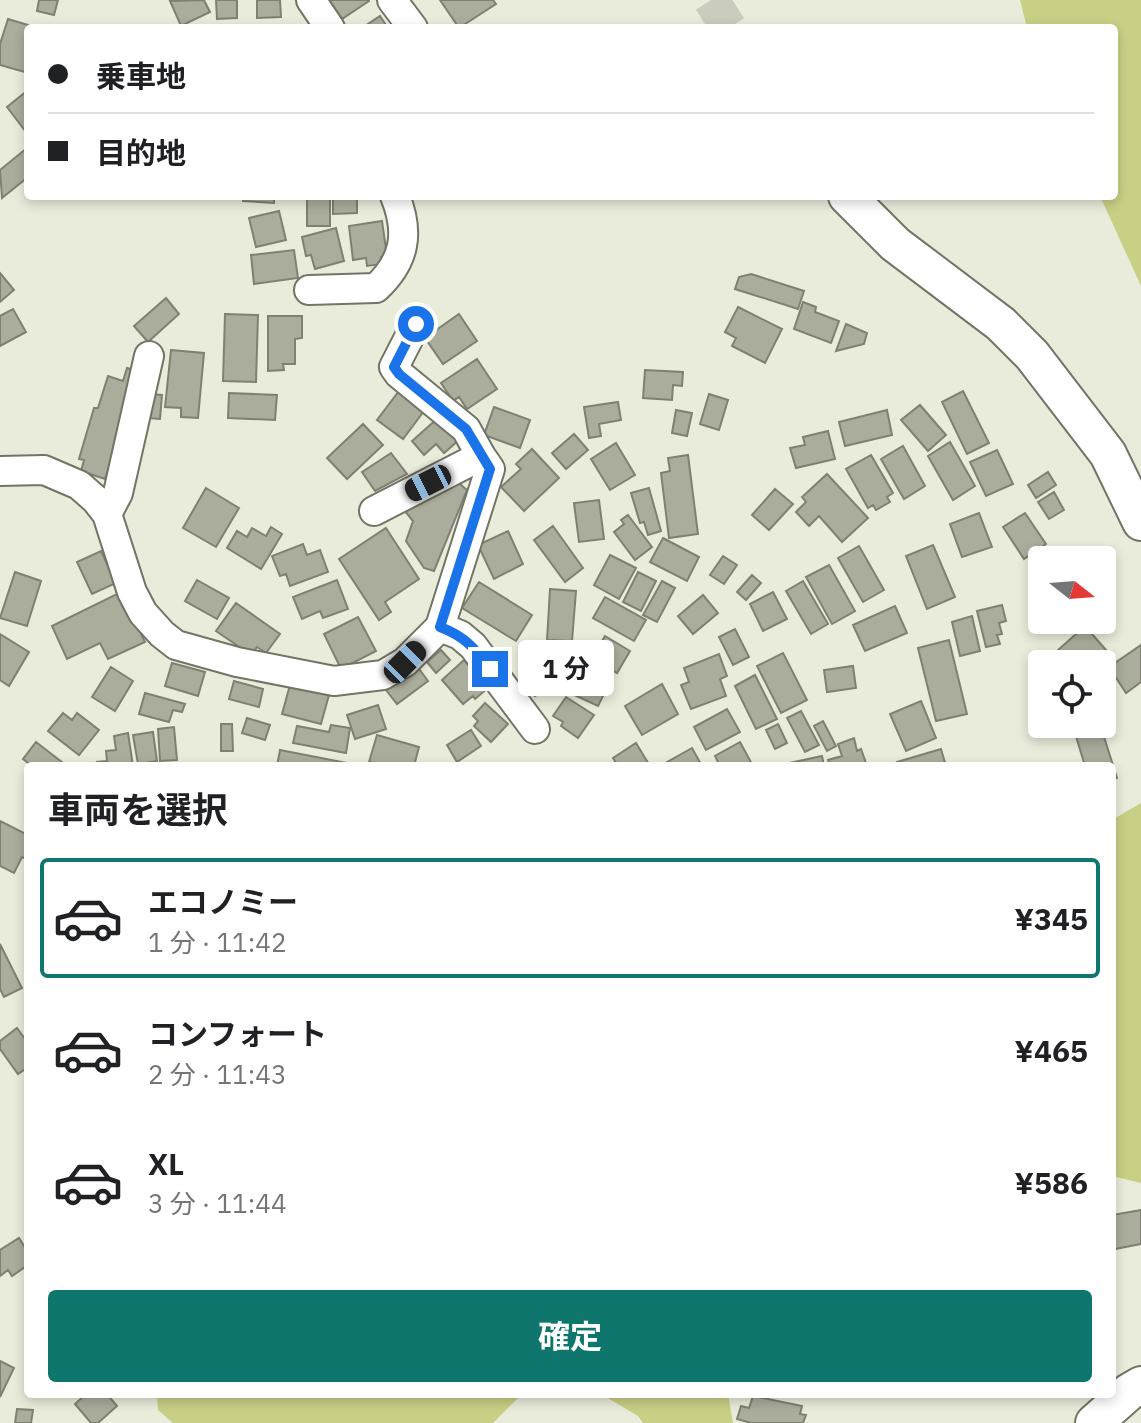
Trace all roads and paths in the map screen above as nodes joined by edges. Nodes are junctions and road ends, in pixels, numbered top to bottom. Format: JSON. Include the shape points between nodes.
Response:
{"nodes":[{"id":1,"x":311,"y":0,"type":"edge"},
{"id":2,"x":392,"y":0,"type":"edge"},
{"id":3,"x":327,"y":24,"type":"edge"},
{"id":4,"x":410,"y":24,"type":"edge"},
{"id":5,"x":396,"y":200,"type":"edge"},
{"id":6,"x":851,"y":200,"type":"edge"},
{"id":7,"x":309,"y":290,"type":"dead end"},
{"id":8,"x":416,"y":324,"type":"dead end"},
{"id":9,"x":149,"y":356,"type":"dead end"},
{"id":10,"x":481,"y":456,"type":"junction"},
{"id":11,"x":0,"y":471,"type":"edge"},
{"id":12,"x":374,"y":511,"type":"dead end"},
{"id":13,"x":107,"y":514,"type":"junction"},
{"id":14,"x":1141,"y":522,"type":"edge"},
{"id":15,"x":440,"y":627,"type":"junction"},
{"id":16,"x":535,"y":729,"type":"dead end"},
{"id":17,"x":1141,"y":1385,"type":"edge"},
{"id":18,"x":1094,"y":1423,"type":"edge"}],
"edges":[{"from":1,"to":3,"type":"street"},
{"from":2,"to":4,"type":"street"},
{"from":5,"to":7,"type":"street","via":[[404,227],[402,253],[389,276],[376,288]]},
{"from":6,"to":14,"type":"street","via":[[895,244],[1001,324],[1032,355],[1108,454]]},
{"from":8,"to":10,"type":"street","via":[[394,367],[466,429]]},
{"from":9,"to":13,"type":"street","via":[[118,493]]},
{"from":10,"to":12,"type":"street"},
{"from":10,"to":15,"type":"street","via":[[490,469]]},
{"from":11,"to":13,"type":"street","via":[[44,470],[63,477],[79,485]]},
{"from":13,"to":15,"type":"street","via":[[143,613],[176,645],[334,681],[383,675],[405,662]]},
{"from":15,"to":16,"type":"street","via":[[473,646]]},
{"from":17,"to":18,"type":"street"}]}
